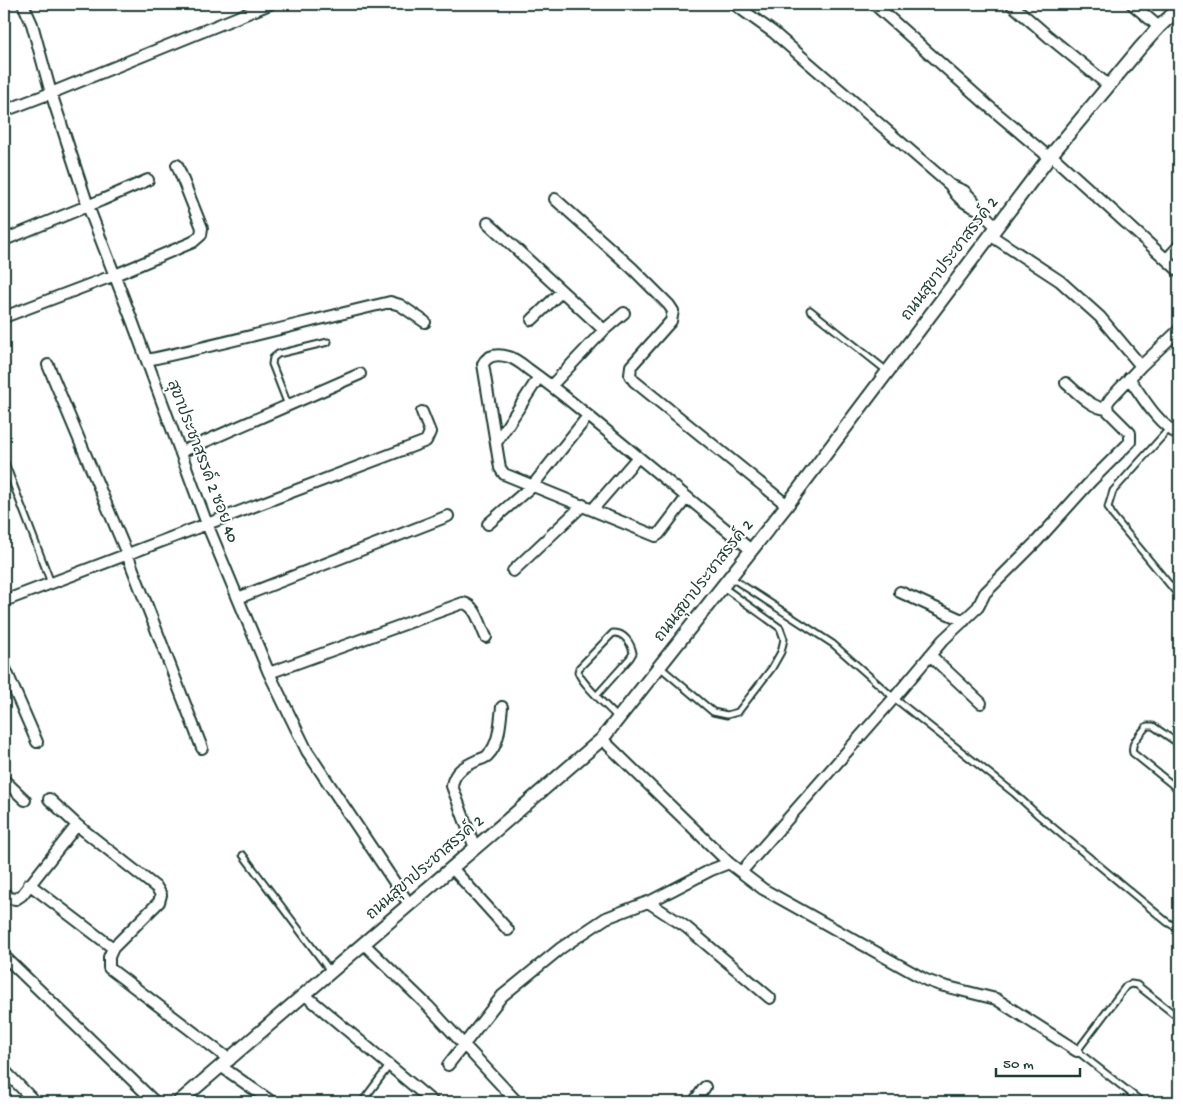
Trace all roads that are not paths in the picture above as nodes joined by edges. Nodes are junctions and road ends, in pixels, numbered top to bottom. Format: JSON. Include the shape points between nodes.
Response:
{"nodes":[{"id":1,"x":23,"y":4,"type":"edge"},
{"id":2,"x":270,"y":4,"type":"edge"},
{"id":3,"x":734,"y":4,"type":"edge"},
{"id":4,"x":874,"y":4,"type":"edge"},
{"id":5,"x":1011,"y":4,"type":"edge"},
{"id":6,"x":1132,"y":4,"type":"edge"},
{"id":7,"x":1179,"y":8,"type":"edge"},
{"id":8,"x":1159,"y":27,"type":"junction"},
{"id":9,"x":1108,"y":85,"type":"junction"},
{"id":10,"x":51,"y":94,"type":"junction"},
{"id":11,"x":4,"y":111,"type":"edge"},
{"id":12,"x":1050,"y":156,"type":"junction"},
{"id":13,"x":177,"y":166,"type":"dead end"},
{"id":14,"x":148,"y":180,"type":"dead end"},
{"id":15,"x":555,"y":199,"type":"dead end"},
{"id":16,"x":88,"y":206,"type":"junction"},
{"id":17,"x":488,"y":223,"type":"dead end"},
{"id":18,"x":994,"y":231,"type":"junction"},
{"id":19,"x":4,"y":240,"type":"edge"},
{"id":20,"x":1179,"y":246,"type":"edge"},
{"id":21,"x":1167,"y":259,"type":"junction"},
{"id":22,"x":1179,"y":271,"type":"edge"},
{"id":23,"x":115,"y":275,"type":"junction"},
{"id":24,"x":562,"y":291,"type":"junction"},
{"id":25,"x":810,"y":310,"type":"dead end"},
{"id":26,"x":624,"y":313,"type":"dead end"},
{"id":27,"x":4,"y":317,"type":"edge"},
{"id":28,"x":532,"y":320,"type":"dead end"},
{"id":29,"x":425,"y":322,"type":"dead end"},
{"id":30,"x":604,"y":330,"type":"junction"},
{"id":31,"x":1179,"y":330,"type":"edge"},
{"id":32,"x":328,"y":342,"type":"dead end"},
{"id":33,"x":147,"y":360,"type":"junction"},
{"id":34,"x":48,"y":365,"type":"dead end"},
{"id":35,"x":1141,"y":366,"type":"junction"},
{"id":36,"x":887,"y":371,"type":"junction"},
{"id":37,"x":360,"y":374,"type":"dead end"},
{"id":38,"x":539,"y":377,"type":"junction"},
{"id":39,"x":1129,"y":378,"type":"junction"},
{"id":40,"x":1066,"y":383,"type":"dead end"},
{"id":41,"x":551,"y":386,"type":"junction"},
{"id":42,"x":288,"y":405,"type":"junction"},
{"id":43,"x":1107,"y":410,"type":"junction"},
{"id":44,"x":422,"y":412,"type":"dead end"},
{"id":45,"x":588,"y":416,"type":"junction"},
{"id":46,"x":1169,"y":429,"type":"junction"},
{"id":47,"x":1179,"y":435,"type":"edge"},
{"id":48,"x":496,"y":443,"type":"junction"},
{"id":49,"x":181,"y":452,"type":"junction"},
{"id":50,"x":638,"y":457,"type":"junction"},
{"id":51,"x":4,"y":460,"type":"edge"},
{"id":52,"x":533,"y":485,"type":"junction"},
{"id":53,"x":686,"y":497,"type":"junction"},
{"id":54,"x":787,"y":504,"type":"junction"},
{"id":55,"x":583,"y":505,"type":"junction"},
{"id":56,"x":593,"y":509,"type":"junction"},
{"id":57,"x":448,"y":516,"type":"dead end"},
{"id":58,"x":207,"y":524,"type":"junction"},
{"id":59,"x":488,"y":524,"type":"dead end"},
{"id":60,"x":750,"y":550,"type":"junction"},
{"id":61,"x":127,"y":554,"type":"junction"},
{"id":62,"x":513,"y":571,"type":"dead end"},
{"id":63,"x":726,"y":581,"type":"junction"},
{"id":64,"x":51,"y":583,"type":"junction"},
{"id":65,"x":900,"y":592,"type":"dead end"},
{"id":66,"x":1179,"y":596,"type":"edge"},
{"id":67,"x":238,"y":598,"type":"junction"},
{"id":68,"x":4,"y":601,"type":"edge"},
{"id":69,"x":964,"y":621,"type":"junction"},
{"id":70,"x":486,"y":637,"type":"dead end"},
{"id":71,"x":930,"y":655,"type":"junction"},
{"id":72,"x":4,"y":666,"type":"edge"},
{"id":73,"x":659,"y":667,"type":"junction"},
{"id":74,"x":269,"y":673,"type":"junction"},
{"id":75,"x":596,"y":695,"type":"junction"},
{"id":76,"x":894,"y":698,"type":"junction"},
{"id":77,"x":981,"y":704,"type":"dead end"},
{"id":78,"x":502,"y":707,"type":"dead end"},
{"id":79,"x":618,"y":718,"type":"junction"},
{"id":80,"x":602,"y":739,"type":"junction"},
{"id":81,"x":37,"y":742,"type":"dead end"},
{"id":82,"x":1179,"y":744,"type":"edge"},
{"id":83,"x":202,"y":748,"type":"dead end"},
{"id":84,"x":4,"y":780,"type":"edge"},
{"id":85,"x":1179,"y":790,"type":"edge"},
{"id":86,"x":49,"y":799,"type":"dead end"},
{"id":87,"x":25,"y":800,"type":"dead end"},
{"id":88,"x":77,"y":825,"type":"junction"},
{"id":89,"x":475,"y":848,"type":"junction"},
{"id":90,"x":243,"y":856,"type":"dead end"},
{"id":91,"x":729,"y":863,"type":"junction"},
{"id":92,"x":452,"y":868,"type":"junction"},
{"id":93,"x":742,"y":871,"type":"junction"},
{"id":94,"x":29,"y":884,"type":"junction"},
{"id":95,"x":4,"y":893,"type":"edge"},
{"id":96,"x":648,"y":902,"type":"junction"},
{"id":97,"x":409,"y":904,"type":"junction"},
{"id":98,"x":1179,"y":929,"type":"edge"},
{"id":99,"x":508,"y":930,"type":"dead end"},
{"id":100,"x":364,"y":944,"type":"junction"},
{"id":101,"x":113,"y":948,"type":"junction"},
{"id":102,"x":4,"y":956,"type":"edge"},
{"id":103,"x":332,"y":972,"type":"junction"},
{"id":104,"x":305,"y":995,"type":"junction"},
{"id":105,"x":770,"y":998,"type":"dead end"},
{"id":106,"x":1179,"y":1018,"type":"edge"},
{"id":107,"x":464,"y":1046,"type":"junction"},
{"id":108,"x":1077,"y":1051,"type":"junction"},
{"id":109,"x":226,"y":1064,"type":"junction"},
{"id":110,"x":448,"y":1065,"type":"dead end"},
{"id":111,"x":389,"y":1066,"type":"junction"},
{"id":112,"x":4,"y":1070,"type":"edge"},
{"id":113,"x":705,"y":1086,"type":"dead end"},
{"id":114,"x":35,"y":1102,"type":"edge"},
{"id":115,"x":155,"y":1102,"type":"edge"},
{"id":116,"x":179,"y":1102,"type":"edge"},
{"id":117,"x":272,"y":1102,"type":"edge"},
{"id":118,"x":362,"y":1102,"type":"edge"},
{"id":119,"x":433,"y":1102,"type":"edge"},
{"id":120,"x":517,"y":1102,"type":"edge"},
{"id":121,"x":694,"y":1102,"type":"edge"},
{"id":122,"x":1142,"y":1102,"type":"edge"}],
"edges":[{"from":1,"to":10,"type":"street","name":"สุขาประชาสรรค์ 2 ซอย 40","via":[[32,24]]},
{"from":2,"to":10,"type":"street"},
{"from":3,"to":18,"type":"street","via":[[773,32],[950,185],[966,204],[978,209]]},
{"from":4,"to":12,"type":"street"},
{"from":5,"to":9,"type":"street"},
{"from":6,"to":8,"type":"street"},
{"from":7,"to":8,"type":"street","name":"ถนนสุขาประชาสรรค์ 2"},
{"from":8,"to":9,"type":"street","name":"ถนนสุขาประชาสรรค์ 2"},
{"from":9,"to":12,"type":"street","name":"ถนนสุขาประชาสรรค์ 2"},
{"from":10,"to":11,"type":"street"},
{"from":10,"to":16,"type":"street","name":"สุขาประชาสรรค์ 2 ซอย 40"},
{"from":12,"to":18,"type":"street","name":"ถนนสุขาประชาสรรค์ 2"},
{"from":12,"to":21,"type":"street"},
{"from":13,"to":23,"type":"street","via":[[202,228],[201,235],[193,242]]},
{"from":14,"to":16,"type":"street"},
{"from":15,"to":54,"type":"street","via":[[670,305],[671,321],[631,366],[630,375],[634,381]]},
{"from":16,"to":19,"type":"street"},
{"from":16,"to":23,"type":"street","name":"สุขาประชาสรรค์ 2 ซอย 40"},
{"from":17,"to":24,"type":"street"},
{"from":18,"to":35,"type":"street","via":[[1060,281],[1100,317]]},
{"from":18,"to":36,"type":"street","name":"ถนนสุขาประชาสรรค์ 2"},
{"from":20,"to":21,"type":"street"},
{"from":21,"to":22,"type":"street"},
{"from":23,"to":27,"type":"street"},
{"from":23,"to":33,"type":"street","name":"สุขาประชาสรรค์ 2 ซอย 40"},
{"from":24,"to":28,"type":"street"},
{"from":24,"to":30,"type":"street"},
{"from":25,"to":36,"type":"lane"},
{"from":26,"to":30,"type":"street"},
{"from":29,"to":33,"type":"street","via":[[390,302]]},
{"from":30,"to":41,"type":"street"},
{"from":31,"to":35,"type":"street"},
{"from":32,"to":42,"type":"lane","via":[[273,358],[272,364]]},
{"from":33,"to":49,"type":"street","name":"สุขาประชาสรรค์ 2 ซอย 40"},
{"from":34,"to":61,"type":"street"},
{"from":35,"to":39,"type":"street"},
{"from":36,"to":54,"type":"street","name":"ถนนสุขาประชาสรรค์ 2"},
{"from":37,"to":42,"type":"street"},
{"from":38,"to":41,"type":"street"},
{"from":38,"to":48,"type":"street"},
{"from":38,"to":48,"type":"street","via":[[510,357],[485,359],[482,364]]},
{"from":39,"to":43,"type":"street","via":[[1110,399]]},
{"from":39,"to":46,"type":"street","via":[[1154,414]]},
{"from":40,"to":43,"type":"street","via":[[1092,405]]},
{"from":41,"to":45,"type":"street"},
{"from":42,"to":49,"type":"street"},
{"from":43,"to":69,"type":"street","via":[[1130,433],[1130,442],[985,593],[978,607]]},
{"from":44,"to":58,"type":"street","via":[[430,432],[426,441]]},
{"from":45,"to":50,"type":"street"},
{"from":45,"to":52,"type":"street"},
{"from":46,"to":47,"type":"street"},
{"from":46,"to":66,"type":"lane","via":[[1113,491],[1108,507]]},
{"from":48,"to":52,"type":"street","via":[[504,474]]},
{"from":49,"to":58,"type":"street","name":"สุขาประชาสรรค์ 2 ซอย 40"},
{"from":50,"to":53,"type":"street"},
{"from":50,"to":56,"type":"street"},
{"from":51,"to":64,"type":"lane"},
{"from":52,"to":55,"type":"street"},
{"from":52,"to":59,"type":"street"},
{"from":53,"to":56,"type":"street","via":[[656,536]]},
{"from":53,"to":60,"type":"street"},
{"from":54,"to":60,"type":"street","name":"ถนนสุขาประชาสรรค์ 2"},
{"from":55,"to":56,"type":"street"},
{"from":55,"to":62,"type":"street"},
{"from":57,"to":67,"type":"street"},
{"from":58,"to":61,"type":"street"},
{"from":58,"to":67,"type":"street","name":"สุขาประชาสรรค์ 2 ซอย 40"},
{"from":60,"to":63,"type":"street","name":"ถนนสุขาประชาสรรค์ 2"},
{"from":61,"to":64,"type":"street"},
{"from":61,"to":83,"type":"street"},
{"from":63,"to":73,"type":"street","name":"ถนนสุขาประชาสรรค์ 2"},
{"from":63,"to":73,"type":"lane","via":[[780,628],[784,639],[781,652],[738,712],[727,715],[713,712]]},
{"from":63,"to":76,"type":"lane","via":[[833,644]]},
{"from":64,"to":68,"type":"street"},
{"from":65,"to":69,"type":"street"},
{"from":67,"to":74,"type":"street","name":"สุขาประชาสรรค์ 2 ซอย 40"},
{"from":69,"to":71,"type":"street"},
{"from":70,"to":74,"type":"street","via":[[473,608],[463,603]]},
{"from":71,"to":76,"type":"street"},
{"from":71,"to":77,"type":"street"},
{"from":72,"to":81,"type":"street"},
{"from":73,"to":79,"type":"street","name":"ถนนสุขาประชาสรรค์ 2"},
{"from":74,"to":97,"type":"street","name":"สุขาประชาสรรค์ 2 ซอย 40","via":[[307,750]]},
{"from":75,"to":75,"type":"lane","via":[[633,653],[632,646],[618,632],[613,633],[579,668],[582,680]]},
{"from":75,"to":79,"type":"lane"},
{"from":76,"to":93,"type":"street"},
{"from":76,"to":98,"type":"lane"},
{"from":78,"to":89,"type":"street","via":[[499,731],[488,756],[471,763],[453,777],[452,786]]},
{"from":79,"to":80,"type":"street","name":"ถนนสุขาประชาสรรค์ 2"},
{"from":80,"to":89,"type":"street","name":"ถนนสุขาประชาสรรค์ 2"},
{"from":80,"to":91,"type":"street"},
{"from":82,"to":85,"type":"lane","via":[[1153,726],[1147,726],[1132,748],[1133,753]]},
{"from":84,"to":87,"type":"street"},
{"from":86,"to":88,"type":"street"},
{"from":88,"to":94,"type":"street"},
{"from":88,"to":101,"type":"street","via":[[157,888],[161,895],[159,902]]},
{"from":89,"to":92,"type":"street","name":"ถนนสุขาประชาสรรค์ 2"},
{"from":90,"to":103,"type":"lane"},
{"from":91,"to":93,"type":"street"},
{"from":91,"to":96,"type":"street"},
{"from":92,"to":97,"type":"street","name":"ถนนสุขาประชาสรรค์ 2"},
{"from":92,"to":99,"type":"street"},
{"from":93,"to":108,"type":"street","via":[[763,889],[926,980],[996,999]]},
{"from":94,"to":95,"type":"street","via":[[16,899]]},
{"from":94,"to":101,"type":"street"},
{"from":96,"to":105,"type":"street","via":[[686,927]]},
{"from":96,"to":107,"type":"street","via":[[606,918],[561,948],[502,996]]},
{"from":97,"to":100,"type":"street","name":"ถนนสุขาประชาสรรค์ 2"},
{"from":100,"to":103,"type":"street","name":"ถนนสุขาประชาสรรค์ 2"},
{"from":100,"to":107,"type":"street"},
{"from":101,"to":109,"type":"street","via":[[109,968]]},
{"from":102,"to":115,"type":"street"},
{"from":103,"to":104,"type":"street","name":"ถนนสุขาประชาสรรค์ 2"},
{"from":104,"to":109,"type":"street","name":"ถนนสุขาประชาสรรค์ 2"},
{"from":104,"to":111,"type":"street"},
{"from":106,"to":108,"type":"lane","via":[[1137,985],[1131,984],[1126,986]]},
{"from":107,"to":110,"type":"street"},
{"from":107,"to":120,"type":"street"},
{"from":108,"to":122,"type":"lane"},
{"from":109,"to":116,"type":"street","name":"ถนนสุขาประชาสรรค์ 2"},
{"from":109,"to":117,"type":"street"},
{"from":111,"to":118,"type":"lane"},
{"from":111,"to":119,"type":"street"},
{"from":112,"to":114,"type":"street"},
{"from":113,"to":121,"type":"street"}]}
